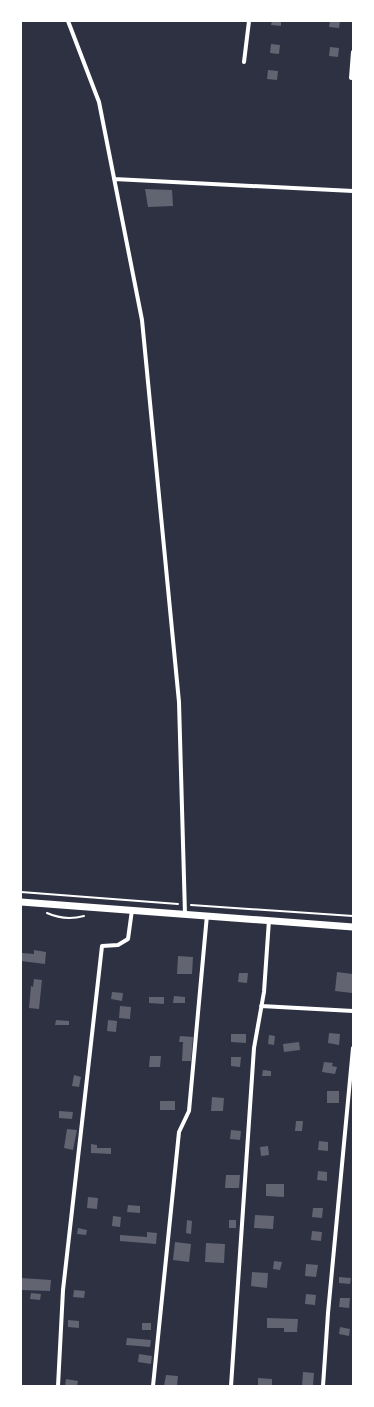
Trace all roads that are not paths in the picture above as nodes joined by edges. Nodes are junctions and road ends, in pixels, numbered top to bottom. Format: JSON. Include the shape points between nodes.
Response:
{"nodes":[{"id":1,"x":68,"y":21,"type":"edge"},
{"id":2,"x":249,"y":21,"type":"edge"},
{"id":3,"x":353,"y":52,"type":"edge"},
{"id":4,"x":244,"y":62,"type":"dead end"},
{"id":5,"x":351,"y":78,"type":"dead end"},
{"id":6,"x":114,"y":179,"type":"junction"},
{"id":7,"x":353,"y":191,"type":"edge"},
{"id":8,"x":21,"y":902,"type":"edge"},
{"id":9,"x":132,"y":910,"type":"junction"},
{"id":10,"x":185,"y":914,"type":"junction"},
{"id":11,"x":207,"y":915,"type":"junction"},
{"id":12,"x":269,"y":920,"type":"junction"},
{"id":13,"x":353,"y":927,"type":"edge"},
{"id":14,"x":261,"y":1006,"type":"junction"},
{"id":15,"x":353,"y":1011,"type":"edge"},
{"id":16,"x":353,"y":1048,"type":"edge"},
{"id":17,"x":58,"y":1386,"type":"edge"},
{"id":18,"x":153,"y":1386,"type":"edge"},
{"id":19,"x":231,"y":1386,"type":"edge"},
{"id":20,"x":323,"y":1386,"type":"edge"}],
"edges":[{"from":1,"to":6,"type":"street","via":[[99,102]]},
{"from":2,"to":4,"type":"street"},
{"from":3,"to":5,"type":"street"},
{"from":6,"to":7,"type":"street"},
{"from":6,"to":10,"type":"street","via":[[142,320],[178,686]]},
{"from":8,"to":9,"type":"street"},
{"from":9,"to":10,"type":"street"},
{"from":9,"to":17,"type":"street","via":[[128,939],[118,945],[102,946],[63,1290]]},
{"from":10,"to":11,"type":"street"},
{"from":11,"to":12,"type":"street"},
{"from":11,"to":18,"type":"street","via":[[189,1111],[179,1132]]},
{"from":12,"to":13,"type":"street"},
{"from":12,"to":14,"type":"street"},
{"from":14,"to":15,"type":"street"},
{"from":14,"to":19,"type":"street","via":[[254,1048]]},
{"from":16,"to":20,"type":"street"}]}
